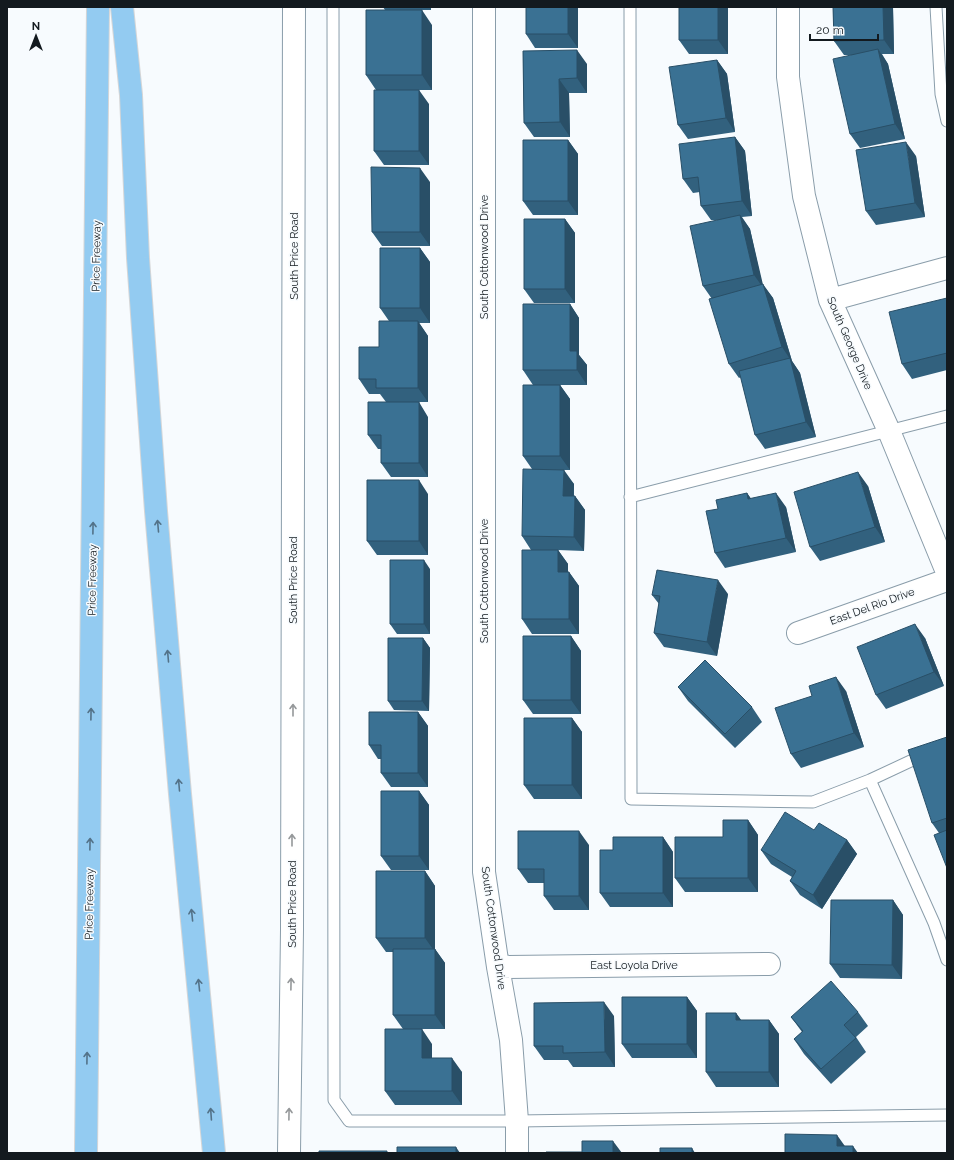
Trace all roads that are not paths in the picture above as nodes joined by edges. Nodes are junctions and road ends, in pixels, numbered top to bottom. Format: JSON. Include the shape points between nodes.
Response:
{"nodes":[{"id":1,"x":98,"y":7,"type":"edge"},
{"id":2,"x":122,"y":7,"type":"edge"},
{"id":3,"x":294,"y":7,"type":"edge"},
{"id":4,"x":333,"y":7,"type":"edge"},
{"id":5,"x":484,"y":7,"type":"edge"},
{"id":6,"x":630,"y":7,"type":"edge"},
{"id":7,"x":788,"y":7,"type":"edge"},
{"id":8,"x":936,"y":7,"type":"edge"},
{"id":9,"x":947,"y":121,"type":"edge"},
{"id":10,"x":947,"y":268,"type":"edge"},
{"id":11,"x":830,"y":300,"type":"junction"},
{"id":12,"x":947,"y":416,"type":"edge"},
{"id":13,"x":889,"y":431,"type":"junction"},
{"id":14,"x":630,"y":497,"type":"junction"},
{"id":15,"x":947,"y":572,"type":"edge"},
{"id":16,"x":947,"y":580,"type":"edge"},
{"id":17,"x":798,"y":633,"type":"dead end"},
{"id":18,"x":947,"y":744,"type":"edge"},
{"id":19,"x":870,"y":780,"type":"junction"},
{"id":20,"x":947,"y":960,"type":"edge"},
{"id":21,"x":769,"y":964,"type":"dead end"},
{"id":22,"x":498,"y":967,"type":"junction"},
{"id":23,"x":87,"y":1096,"type":"junction"},
{"id":24,"x":947,"y":1115,"type":"edge"},
{"id":25,"x":517,"y":1121,"type":"junction"},
{"id":26,"x":86,"y":1153,"type":"edge"},
{"id":27,"x":95,"y":1153,"type":"edge"},
{"id":28,"x":214,"y":1153,"type":"edge"},
{"id":29,"x":289,"y":1153,"type":"edge"},
{"id":30,"x":517,"y":1153,"type":"edge"}],
"edges":[{"from":23,"to":1,"type":"highway","name":"Price Freeway","one_way":true},
{"from":28,"to":2,"type":"highway","one_way":true,"via":[[156,511],[138,258],[131,95]]},
{"from":29,"to":3,"type":"street","name":"South Price Road","one_way":true,"via":[[292,930]]},
{"from":4,"to":25,"type":"lane","via":[[334,1100],[349,1121]]},
{"from":5,"to":22,"type":"street","name":"South Cottonwood Drive","via":[[484,872]]},
{"from":6,"to":14,"type":"lane"},
{"from":7,"to":11,"type":"street","name":"South George Drive","via":[[788,77],[804,196]]},
{"from":8,"to":9,"type":"lane","via":[[941,94]]},
{"from":10,"to":11,"type":"street"},
{"from":11,"to":13,"type":"street","name":"South George Drive"},
{"from":12,"to":13,"type":"lane"},
{"from":13,"to":14,"type":"lane"},
{"from":13,"to":15,"type":"street","name":"South George Drive"},
{"from":14,"to":19,"type":"lane","via":[[631,799],[813,802]]},
{"from":16,"to":17,"type":"street","name":"East Del Rio Drive"},
{"from":18,"to":19,"type":"lane"},
{"from":19,"to":20,"type":"lane","via":[[934,923]]},
{"from":21,"to":22,"type":"street","name":"East Loyola Drive"},
{"from":22,"to":25,"type":"street","name":"South Cottonwood Drive","via":[[511,1040]]},
{"from":23,"to":26,"type":"highway","name":"Price Freeway"},
{"from":23,"to":27,"type":"highway"},
{"from":24,"to":25,"type":"lane"},
{"from":25,"to":30,"type":"street","name":"South Cottonwood Drive"}]}
